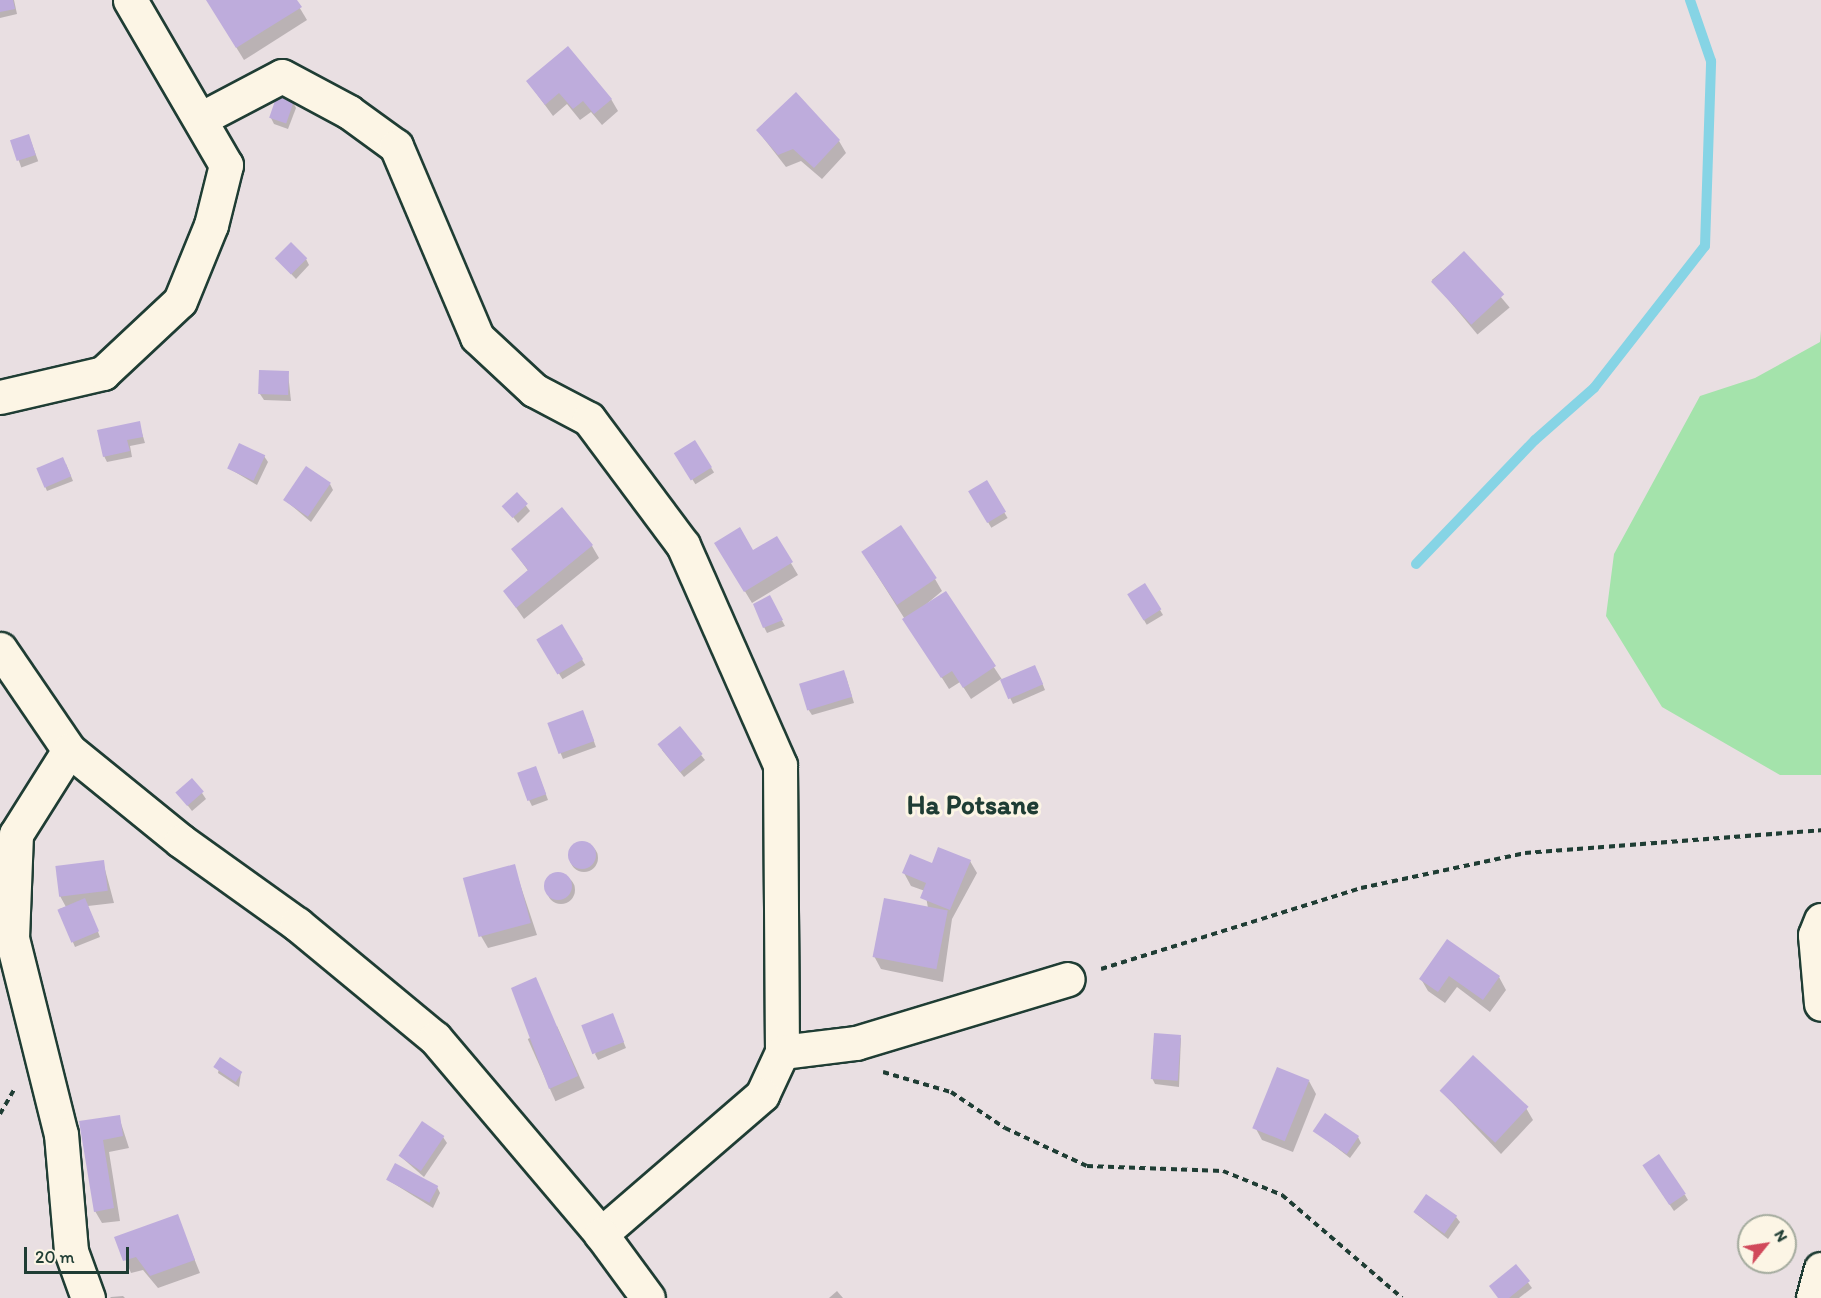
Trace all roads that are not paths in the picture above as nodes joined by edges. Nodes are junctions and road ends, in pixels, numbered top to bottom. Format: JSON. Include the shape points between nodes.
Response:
{"nodes":[{"id":1,"x":130,"y":0,"type":"edge"},
{"id":2,"x":202,"y":118,"type":"junction"},
{"id":3,"x":0,"y":397,"type":"edge"},
{"id":4,"x":0,"y":650,"type":"edge"},
{"id":5,"x":69,"y":750,"type":"junction"},
{"id":6,"x":1821,"y":920,"type":"edge"},
{"id":7,"x":1068,"y":979,"type":"road end"},
{"id":8,"x":1821,"y":1004,"type":"edge"},
{"id":9,"x":782,"y":1052,"type":"junction"},
{"id":10,"x":601,"y":1234,"type":"junction"},
{"id":11,"x":1821,"y":1269,"type":"edge"},
{"id":12,"x":88,"y":1298,"type":"edge"},
{"id":13,"x":648,"y":1298,"type":"edge"},
{"id":14,"x":1813,"y":1298,"type":"edge"}],
"edges":[{"from":1,"to":2,"type":"street"},
{"from":2,"to":3,"type":"street","via":[[226,165],[211,225],[180,301],[103,373]]},
{"from":2,"to":9,"type":"street","via":[[282,76],[349,112],[396,146],[477,337],[534,390],[589,419],[683,545],[780,765]]},
{"from":4,"to":5,"type":"street"},
{"from":5,"to":10,"type":"street","via":[[181,841],[297,924],[435,1038]]},
{"from":5,"to":12,"type":"street","via":[[16,834],[12,938],[61,1134],[71,1251]]},
{"from":6,"to":8,"type":"street","via":[[1815,935]]},
{"from":7,"to":9,"type":"street","via":[[856,1043]]},
{"from":9,"to":10,"type":"street","via":[[762,1095]]},
{"from":10,"to":13,"type":"street"},
{"from":11,"to":14,"type":"street"}]}
